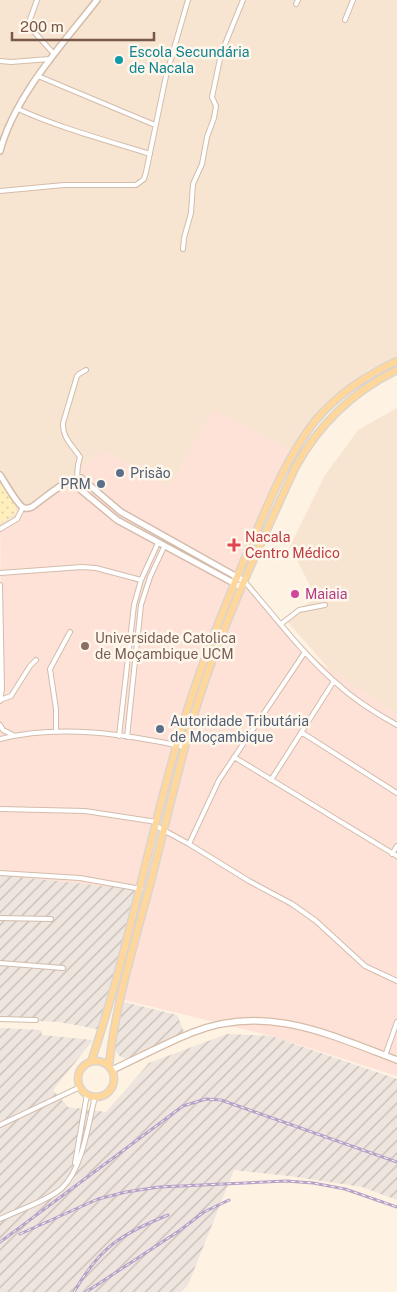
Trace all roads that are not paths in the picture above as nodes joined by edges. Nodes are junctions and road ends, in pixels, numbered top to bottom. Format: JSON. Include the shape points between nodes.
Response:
{"nodes":[{"id":1,"x":37,"y":0,"type":"edge"},
{"id":2,"x":97,"y":0,"type":"edge"},
{"id":3,"x":188,"y":0,"type":"edge"},
{"id":4,"x":243,"y":0,"type":"edge"},
{"id":5,"x":353,"y":0,"type":"edge"},
{"id":6,"x":345,"y":20,"type":"dead end"},
{"id":7,"x":52,"y":56,"type":"junction"},
{"id":8,"x":0,"y":61,"type":"edge"},
{"id":9,"x":38,"y":76,"type":"junction"},
{"id":10,"x":18,"y":109,"type":"junction"},
{"id":11,"x":155,"y":125,"type":"junction"},
{"id":12,"x":0,"y":151,"type":"edge"},
{"id":13,"x":150,"y":154,"type":"junction"},
{"id":14,"x":0,"y":191,"type":"edge"},
{"id":15,"x":183,"y":249,"type":"dead end"},
{"id":16,"x":397,"y":361,"type":"edge"},
{"id":17,"x":86,"y":370,"type":"dead end"},
{"id":18,"x":397,"y":370,"type":"edge"},
{"id":19,"x":0,"y":475,"type":"edge"},
{"id":20,"x":76,"y":477,"type":"junction"},
{"id":21,"x":66,"y":483,"type":"junction"},
{"id":22,"x":23,"y":507,"type":"junction"},
{"id":23,"x":0,"y":529,"type":"edge"},
{"id":24,"x":158,"y":543,"type":"junction"},
{"id":25,"x":164,"y":547,"type":"junction"},
{"id":26,"x":0,"y":573,"type":"edge"},
{"id":27,"x":141,"y":580,"type":"junction"},
{"id":28,"x":236,"y":580,"type":"junction"},
{"id":29,"x":242,"y":584,"type":"junction"},
{"id":30,"x":0,"y":585,"type":"edge"},
{"id":31,"x":253,"y":591,"type":"junction"},
{"id":32,"x":325,"y":605,"type":"dead end"},
{"id":33,"x":281,"y":624,"type":"junction"},
{"id":34,"x":70,"y":632,"type":"dead end"},
{"id":35,"x":305,"y":652,"type":"junction"},
{"id":36,"x":36,"y":660,"type":"dead end"},
{"id":37,"x":334,"y":681,"type":"junction"},
{"id":38,"x":0,"y":701,"type":"edge"},
{"id":39,"x":0,"y":725,"type":"edge"},
{"id":40,"x":397,"y":725,"type":"edge"},
{"id":41,"x":56,"y":731,"type":"junction"},
{"id":42,"x":301,"y":732,"type":"junction"},
{"id":43,"x":13,"y":736,"type":"junction"},
{"id":44,"x":119,"y":736,"type":"junction"},
{"id":45,"x":126,"y":737,"type":"junction"},
{"id":46,"x":0,"y":739,"type":"edge"},
{"id":47,"x":176,"y":745,"type":"junction"},
{"id":48,"x":184,"y":747,"type":"junction"},
{"id":49,"x":234,"y":757,"type":"junction"},
{"id":50,"x":271,"y":780,"type":"junction"},
{"id":51,"x":397,"y":793,"type":"edge"},
{"id":52,"x":0,"y":809,"type":"edge"},
{"id":53,"x":157,"y":824,"type":"junction"},
{"id":54,"x":164,"y":830,"type":"junction"},
{"id":55,"x":189,"y":844,"type":"junction"},
{"id":56,"x":397,"y":846,"type":"edge"},
{"id":57,"x":392,"y":854,"type":"junction"},
{"id":58,"x":397,"y":856,"type":"edge"},
{"id":59,"x":0,"y":873,"type":"edge"},
{"id":60,"x":140,"y":889,"type":"junction"},
{"id":61,"x":0,"y":918,"type":"edge"},
{"id":62,"x":51,"y":920,"type":"dead end"},
{"id":63,"x":121,"y":962,"type":"junction"},
{"id":64,"x":0,"y":963,"type":"edge"},
{"id":65,"x":129,"y":964,"type":"junction"},
{"id":66,"x":63,"y":968,"type":"dead end"},
{"id":67,"x":397,"y":981,"type":"edge"},
{"id":68,"x":0,"y":1019,"type":"edge"},
{"id":69,"x":36,"y":1020,"type":"dead end"},
{"id":70,"x":397,"y":1022,"type":"edge"},
{"id":71,"x":385,"y":1056,"type":"junction"},
{"id":72,"x":397,"y":1060,"type":"edge"},
{"id":73,"x":90,"y":1062,"type":"junction"},
{"id":74,"x":110,"y":1068,"type":"junction"},
{"id":75,"x":80,"y":1087,"type":"junction"},
{"id":76,"x":87,"y":1094,"type":"junction"},
{"id":77,"x":96,"y":1097,"type":"junction"},
{"id":78,"x":0,"y":1125,"type":"edge"},
{"id":79,"x":74,"y":1170,"type":"junction"},
{"id":80,"x":0,"y":1219,"type":"edge"}],
"edges":[{"from":1,"to":7,"type":"street","via":[[28,25]]},
{"from":2,"to":7,"type":"street"},
{"from":3,"to":11,"type":"street"},
{"from":4,"to":15,"type":"street","via":[[221,54],[212,97],[216,106],[214,118],[202,164],[193,184],[192,212]]},
{"from":5,"to":6,"type":"street"},
{"from":7,"to":8,"type":"street"},
{"from":7,"to":9,"type":"street"},
{"from":9,"to":10,"type":"street"},
{"from":9,"to":11,"type":"street"},
{"from":10,"to":12,"type":"street"},
{"from":10,"to":13,"type":"street"},
{"from":11,"to":13,"type":"street"},
{"from":13,"to":14,"type":"street","via":[[144,179],[136,185],[64,185]]},
{"from":16,"to":28,"type":"main road","via":[[353,386],[307,432],[293,454]]},
{"from":17,"to":20,"type":"street","via":[[78,375],[63,424],[67,440],[80,457]]},
{"from":18,"to":29,"type":"main road","via":[[359,392],[319,430],[295,468]]},
{"from":19,"to":22,"type":"street"},
{"from":20,"to":21,"type":"street"},
{"from":20,"to":28,"type":"street","via":[[83,479],[121,512]]},
{"from":21,"to":22,"type":"street","via":[[32,507]]},
{"from":21,"to":24,"type":"street","via":[[76,486],[117,520]]},
{"from":22,"to":23,"type":"street","via":[[17,519]]},
{"from":24,"to":25,"type":"street"},
{"from":24,"to":27,"type":"street"},
{"from":25,"to":28,"type":"street"},
{"from":25,"to":45,"type":"street","via":[[141,605]]},
{"from":26,"to":27,"type":"street","via":[[82,567]]},
{"from":27,"to":44,"type":"street","via":[[134,605]]},
{"from":28,"to":29,"type":"street"},
{"from":28,"to":47,"type":"main road"},
{"from":29,"to":31,"type":"street"},
{"from":29,"to":31,"type":"street"},
{"from":29,"to":48,"type":"main road","via":[[216,648]]},
{"from":30,"to":38,"type":"street"},
{"from":31,"to":33,"type":"street"},
{"from":32,"to":33,"type":"street","via":[[299,610]]},
{"from":33,"to":35,"type":"street"},
{"from":34,"to":41,"type":"street","via":[[50,669]]},
{"from":35,"to":37,"type":"street"},
{"from":35,"to":49,"type":"street"},
{"from":36,"to":38,"type":"street","via":[[11,696]]},
{"from":37,"to":40,"type":"street"},
{"from":37,"to":42,"type":"street"},
{"from":39,"to":43,"type":"street"},
{"from":41,"to":43,"type":"street"},
{"from":41,"to":44,"type":"street"},
{"from":42,"to":50,"type":"street"},
{"from":42,"to":51,"type":"street"},
{"from":43,"to":46,"type":"street"},
{"from":44,"to":45,"type":"street"},
{"from":45,"to":47,"type":"street"},
{"from":47,"to":48,"type":"street"},
{"from":47,"to":53,"type":"main road"},
{"from":48,"to":54,"type":"main road"},
{"from":49,"to":50,"type":"street"},
{"from":49,"to":55,"type":"street"},
{"from":50,"to":57,"type":"street"},
{"from":52,"to":53,"type":"street","via":[[85,811]]},
{"from":53,"to":54,"type":"street"},
{"from":53,"to":60,"type":"main road"},
{"from":54,"to":55,"type":"street"},
{"from":54,"to":65,"type":"main road"},
{"from":55,"to":67,"type":"street","via":[[306,914],[365,966]]},
{"from":56,"to":57,"type":"street"},
{"from":57,"to":58,"type":"street"},
{"from":59,"to":60,"type":"street","via":[[80,878]]},
{"from":60,"to":63,"type":"main road"},
{"from":61,"to":62,"type":"street"},
{"from":63,"to":65,"type":"main road"},
{"from":63,"to":73,"type":"main road"},
{"from":64,"to":66,"type":"street"},
{"from":65,"to":74,"type":"main road","via":[[112,1040]]},
{"from":68,"to":69,"type":"street"},
{"from":70,"to":71,"type":"street"},
{"from":71,"to":72,"type":"main road"},
{"from":71,"to":74,"type":"main road","via":[[300,1026],[261,1020],[234,1022],[191,1033]]},
{"from":73,"to":74,"type":"main road","via":[[100,1062]]},
{"from":73,"to":75,"type":"main road","via":[[79,1074]]},
{"from":74,"to":77,"type":"main road","via":[[114,1077],[112,1087],[106,1094]]},
{"from":75,"to":76,"type":"main road"},
{"from":75,"to":78,"type":"street"},
{"from":76,"to":77,"type":"main road"},
{"from":76,"to":79,"type":"street"},
{"from":77,"to":79,"type":"street"},
{"from":79,"to":80,"type":"street","via":[[54,1194]]}]}
